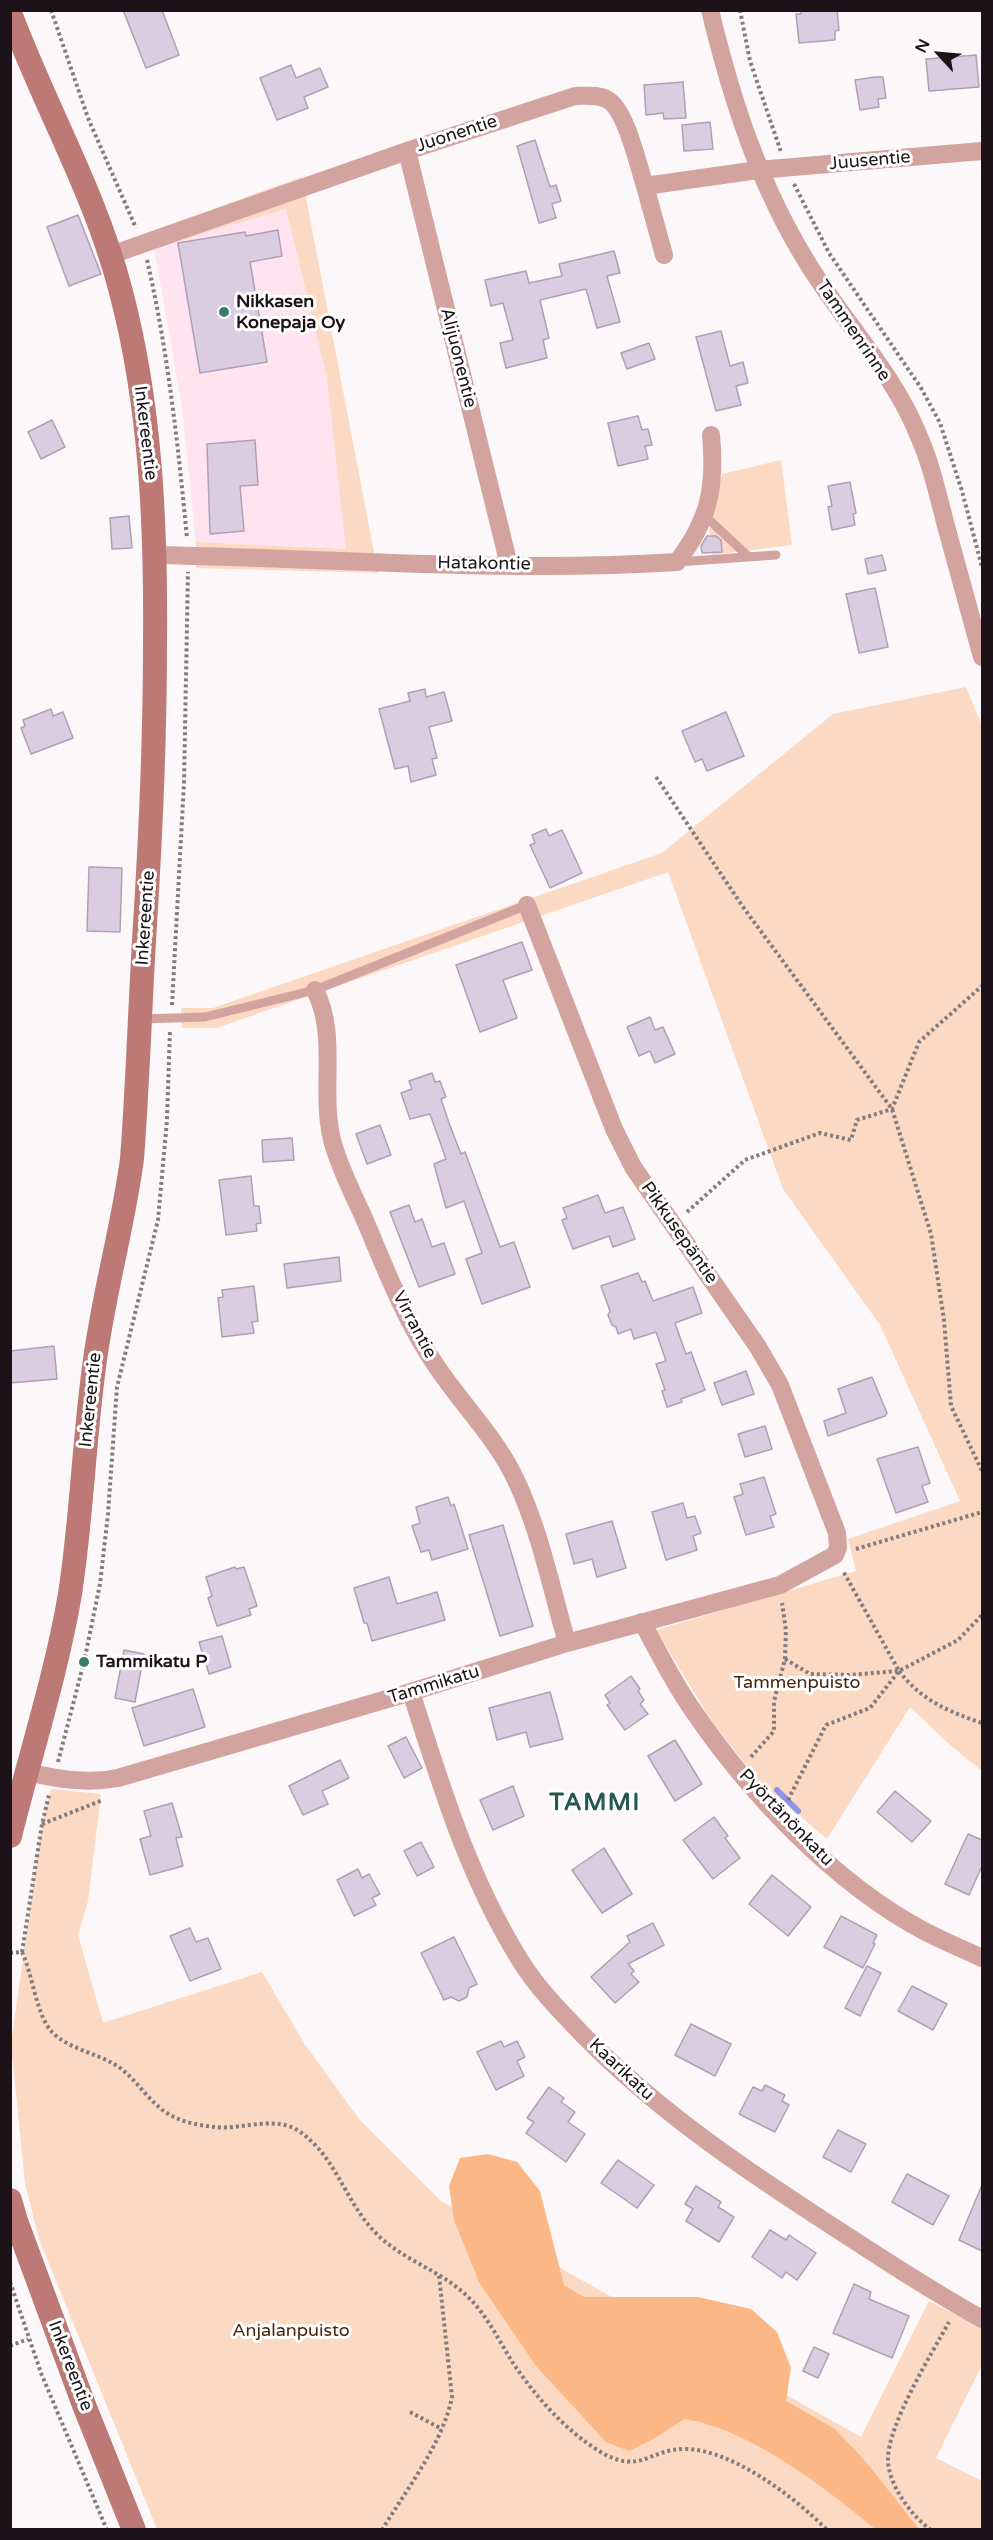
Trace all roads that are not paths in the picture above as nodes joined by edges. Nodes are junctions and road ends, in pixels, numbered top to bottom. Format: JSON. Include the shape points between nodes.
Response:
{"nodes":[{"id":1,"x":710,"y":10,"type":"edge"},
{"id":2,"x":10,"y":13,"type":"edge"},
{"id":3,"x":407,"y":151,"type":"junction"},
{"id":4,"x":982,"y":151,"type":"edge"},
{"id":5,"x":758,"y":170,"type":"junction"},
{"id":6,"x":645,"y":186,"type":"junction"},
{"id":7,"x":111,"y":255,"type":"junction"},
{"id":8,"x":664,"y":255,"type":"dead end"},
{"id":9,"x":711,"y":435,"type":"dead end"},
{"id":10,"x":706,"y":517,"type":"junction"},
{"id":11,"x":155,"y":555,"type":"junction"},
{"id":12,"x":776,"y":555,"type":"dead end"},
{"id":13,"x":749,"y":557,"type":"junction"},
{"id":14,"x":676,"y":562,"type":"junction"},
{"id":15,"x":509,"y":565,"type":"junction"},
{"id":16,"x":982,"y":657,"type":"edge"},
{"id":17,"x":527,"y":905,"type":"joint"},
{"id":18,"x":315,"y":990,"type":"junction"},
{"id":19,"x":139,"y":1019,"type":"junction"},
{"id":20,"x":835,"y":1556,"type":"joint"},
{"id":21,"x":642,"y":1622,"type":"junction"},
{"id":22,"x":567,"y":1643,"type":"junction"},
{"id":23,"x":411,"y":1692,"type":"junction"},
{"id":24,"x":26,"y":1772,"type":"junction"},
{"id":25,"x":10,"y":1836,"type":"edge"},
{"id":26,"x":982,"y":1958,"type":"edge"},
{"id":27,"x":10,"y":2200,"type":"edge"},
{"id":28,"x":982,"y":2319,"type":"edge"},
{"id":29,"x":134,"y":2529,"type":"edge"}],
"edges":[{"from":1,"to":5,"type":"street","name":"Tammenrinne","via":[[726,75]]},
{"from":2,"to":7,"type":"street","name":"Inkereentie"},
{"from":3,"to":6,"type":"street","name":"Juonentie","via":[[575,96],[592,95],[617,108]]},
{"from":3,"to":7,"type":"street","name":"Juonentie"},
{"from":3,"to":15,"type":"street","name":"Alijuonentie"},
{"from":4,"to":5,"type":"street","name":"Juusentie"},
{"from":5,"to":6,"type":"street"},
{"from":5,"to":16,"type":"street","name":"Tammenrinne","via":[[810,267],[880,368],[918,434]]},
{"from":6,"to":8,"type":"street"},
{"from":7,"to":11,"type":"street","name":"Inkereentie","via":[[144,421]]},
{"from":9,"to":10,"type":"street","via":[[713,481]]},
{"from":10,"to":13,"type":"lane"},
{"from":10,"to":14,"type":"street"},
{"from":11,"to":15,"type":"street","name":"Hatakontie"},
{"from":11,"to":19,"type":"street","name":"Inkereentie","via":[[155,754]]},
{"from":12,"to":13,"type":"lane"},
{"from":13,"to":14,"type":"lane"},
{"from":14,"to":15,"type":"street","name":"Hatakontie","via":[[625,566]]},
{"from":17,"to":18,"type":"lane"},
{"from":17,"to":20,"type":"street","name":"Pikkusepäntie","via":[[614,1129],[633,1167],[758,1347],[780,1385],[837,1533]]},
{"from":18,"to":19,"type":"lane","via":[[206,1017]]},
{"from":18,"to":22,"type":"street","name":"Virrantie","via":[[324,1007],[327,1028],[327,1116],[334,1149],[422,1343],[492,1439],[522,1493]]},
{"from":19,"to":24,"type":"street","name":"Inkereentie","via":[[132,1159],[95,1359],[70,1594],[62,1639]]},
{"from":20,"to":21,"type":"street","name":"Tammikatu","via":[[780,1585]]},
{"from":21,"to":22,"type":"street","name":"Tammikatu"},
{"from":21,"to":26,"type":"street","name":"Pyörtänönkatu","via":[[691,1709],[738,1769],[827,1862],[924,1931]]},
{"from":22,"to":23,"type":"street","name":"Tammikatu"},
{"from":23,"to":24,"type":"street","name":"Tammikatu","via":[[118,1778],[71,1781]]},
{"from":23,"to":28,"type":"street","name":"Kaarikatu","via":[[446,1806],[494,1915],[521,1962],[563,2014],[647,2095],[705,2140],[772,2188]]},
{"from":24,"to":25,"type":"street","name":"Inkereentie"},
{"from":27,"to":29,"type":"street","name":"Inkereentie","via":[[80,2395]]}]}
